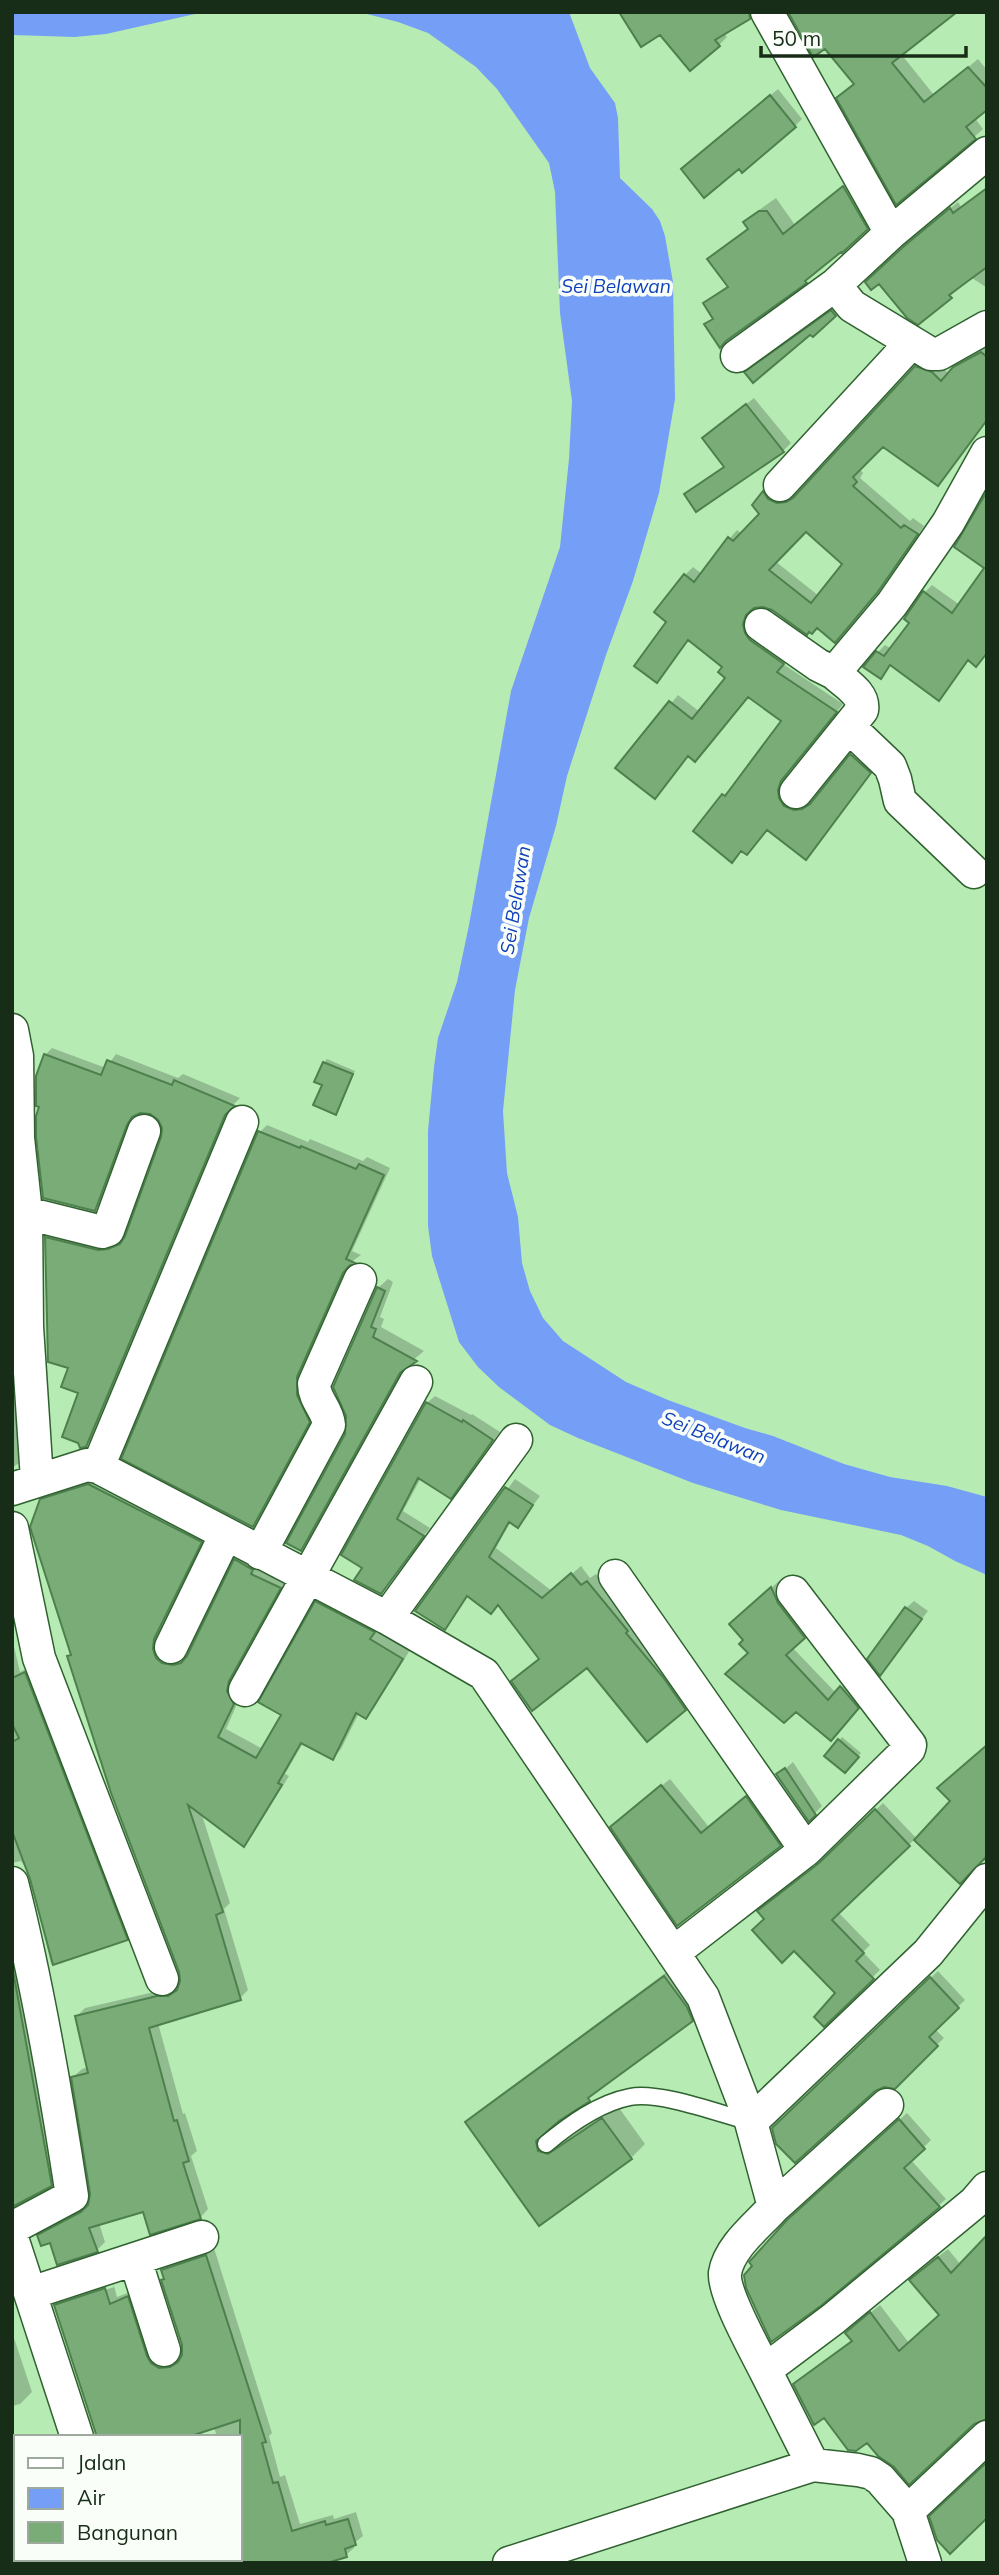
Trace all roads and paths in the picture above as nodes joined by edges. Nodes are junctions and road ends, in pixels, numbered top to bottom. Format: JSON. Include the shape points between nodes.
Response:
{"nodes":[{"id":1,"x":767,"y":12,"type":"edge"},
{"id":2,"x":987,"y":153,"type":"edge"},
{"id":3,"x":891,"y":233,"type":"junction"},
{"id":4,"x":835,"y":285,"type":"junction"},
{"id":5,"x":987,"y":327,"type":"edge"},
{"id":6,"x":911,"y":343,"type":"junction"},
{"id":7,"x":737,"y":356,"type":"dead end"},
{"id":8,"x":987,"y":453,"type":"edge"},
{"id":9,"x":780,"y":485,"type":"dead end"},
{"id":10,"x":761,"y":625,"type":"dead end"},
{"id":11,"x":835,"y":673,"type":"junction"},
{"id":12,"x":849,"y":727,"type":"junction"},
{"id":13,"x":796,"y":792,"type":"dead end"},
{"id":14,"x":974,"y":873,"type":"dead end"},
{"id":15,"x":12,"y":1030,"type":"edge"},
{"id":16,"x":242,"y":1122,"type":"dead end"},
{"id":17,"x":144,"y":1131,"type":"dead end"},
{"id":18,"x":15,"y":1138,"type":"edge"},
{"id":19,"x":26,"y":1213,"type":"junction"},
{"id":20,"x":359,"y":1280,"type":"dead end"},
{"id":21,"x":416,"y":1381,"type":"dead end"},
{"id":22,"x":516,"y":1440,"type":"dead end"},
{"id":23,"x":98,"y":1467,"type":"junction"},
{"id":24,"x":25,"y":1485,"type":"edge"},
{"id":25,"x":12,"y":1528,"type":"edge"},
{"id":26,"x":226,"y":1534,"type":"junction"},
{"id":27,"x":260,"y":1553,"type":"junction"},
{"id":28,"x":615,"y":1576,"type":"dead end"},
{"id":29,"x":307,"y":1577,"type":"junction"},
{"id":30,"x":793,"y":1592,"type":"dead end"},
{"id":31,"x":387,"y":1618,"type":"junction"},
{"id":32,"x":171,"y":1647,"type":"dead end"},
{"id":33,"x":26,"y":1663,"type":"edge"},
{"id":34,"x":245,"y":1690,"type":"dead end"},
{"id":35,"x":806,"y":1850,"type":"junction"},
{"id":36,"x":987,"y":1880,"type":"edge"},
{"id":37,"x":12,"y":1883,"type":"edge"},
{"id":38,"x":20,"y":1945,"type":"edge"},
{"id":39,"x":673,"y":1952,"type":"junction"},
{"id":40,"x":162,"y":1979,"type":"dead end"},
{"id":41,"x":887,"y":2105,"type":"dead end"},
{"id":42,"x":751,"y":2122,"type":"junction"},
{"id":43,"x":546,"y":2144,"type":"dead end"},
{"id":44,"x":987,"y":2188,"type":"edge"},
{"id":45,"x":774,"y":2207,"type":"junction"},
{"id":46,"x":12,"y":2228,"type":"edge"},
{"id":47,"x":202,"y":2237,"type":"dead end"},
{"id":48,"x":12,"y":2238,"type":"edge"},
{"id":49,"x":135,"y":2259,"type":"junction"},
{"id":50,"x":31,"y":2293,"type":"junction"},
{"id":51,"x":164,"y":2350,"type":"dead end"},
{"id":52,"x":765,"y":2370,"type":"junction"},
{"id":53,"x":76,"y":2435,"type":"edge"},
{"id":54,"x":987,"y":2437,"type":"edge"},
{"id":55,"x":813,"y":2465,"type":"junction"},
{"id":56,"x":908,"y":2511,"type":"junction"},
{"id":57,"x":509,"y":2563,"type":"edge"},
{"id":58,"x":925,"y":2563,"type":"edge"}],
"edges":[{"from":1,"to":3,"type":"street"},
{"from":2,"to":3,"type":"street"},
{"from":3,"to":4,"type":"street"},
{"from":4,"to":6,"type":"street","via":[[852,306]]},
{"from":4,"to":7,"type":"street"},
{"from":5,"to":6,"type":"street","via":[[939,354]]},
{"from":6,"to":9,"type":"street"},
{"from":8,"to":11,"type":"street","via":[[948,523],[892,604]]},
{"from":10,"to":11,"type":"street"},
{"from":11,"to":12,"type":"street","via":[[863,703]]},
{"from":12,"to":13,"type":"street"},
{"from":12,"to":14,"type":"street","via":[[890,766],[900,801]]},
{"from":15,"to":18,"type":"street","via":[[17,1056]]},
{"from":16,"to":23,"type":"street"},
{"from":17,"to":19,"type":"street","via":[[108,1230]]},
{"from":18,"to":19,"type":"street"},
{"from":19,"to":24,"type":"street"},
{"from":20,"to":27,"type":"street","via":[[314,1384],[329,1425]]},
{"from":21,"to":29,"type":"street"},
{"from":22,"to":31,"type":"street"},
{"from":23,"to":24,"type":"street","via":[[87,1465]]},
{"from":23,"to":26,"type":"street"},
{"from":25,"to":33,"type":"street"},
{"from":26,"to":27,"type":"street"},
{"from":26,"to":32,"type":"street"},
{"from":27,"to":29,"type":"street"},
{"from":28,"to":35,"type":"street"},
{"from":29,"to":31,"type":"street"},
{"from":29,"to":34,"type":"street"},
{"from":30,"to":35,"type":"street","via":[[910,1745]]},
{"from":31,"to":39,"type":"street","via":[[484,1674]]},
{"from":33,"to":40,"type":"street"},
{"from":35,"to":39,"type":"street"},
{"from":36,"to":42,"type":"street","via":[[928,1953]]},
{"from":37,"to":38,"type":"street"},
{"from":38,"to":46,"type":"street","via":[[60,2119],[72,2196]]},
{"from":39,"to":42,"type":"street","via":[[703,1997]]},
{"from":41,"to":45,"type":"street"},
{"from":42,"to":43,"type":"lane","via":[[665,2099],[630,2097],[577,2118]]},
{"from":42,"to":45,"type":"street"},
{"from":44,"to":52,"type":"street","via":[[834,2319]]},
{"from":45,"to":52,"type":"street","via":[[742,2242],[725,2274],[730,2296]]},
{"from":47,"to":49,"type":"street"},
{"from":48,"to":50,"type":"street"},
{"from":49,"to":50,"type":"street"},
{"from":49,"to":51,"type":"street"},
{"from":50,"to":53,"type":"street"},
{"from":52,"to":55,"type":"street"},
{"from":54,"to":56,"type":"street"},
{"from":55,"to":56,"type":"street","via":[[871,2473]]},
{"from":55,"to":57,"type":"street"},
{"from":56,"to":58,"type":"street"}]}
